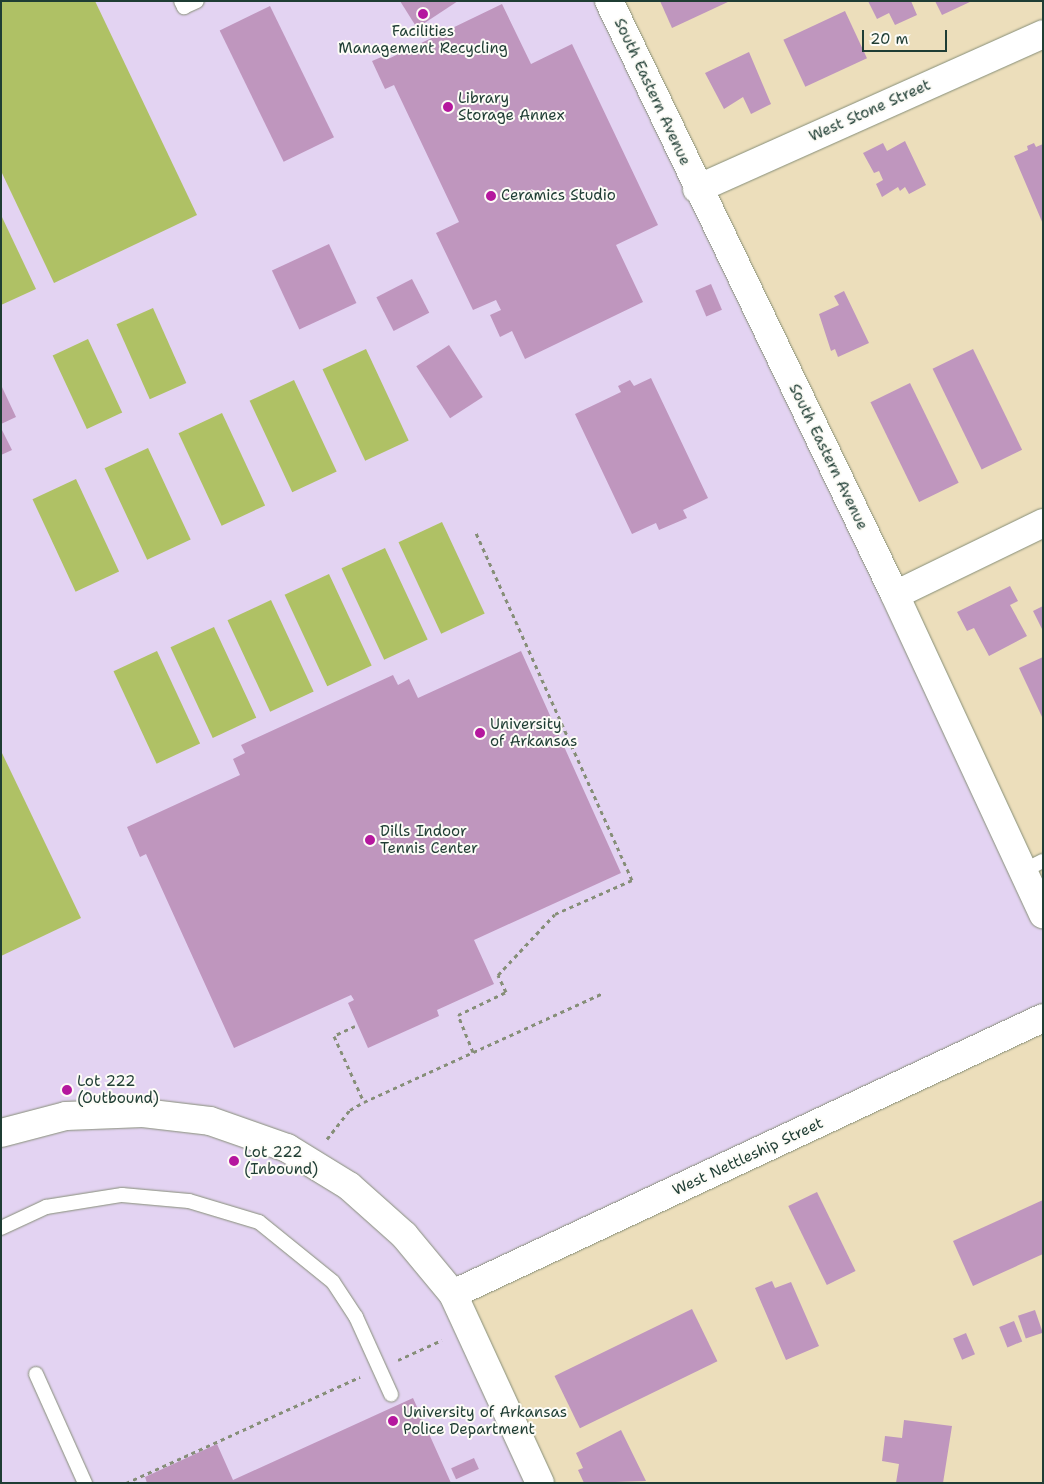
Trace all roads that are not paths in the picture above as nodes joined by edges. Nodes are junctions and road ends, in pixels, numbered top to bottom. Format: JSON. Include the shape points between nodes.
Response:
{"nodes":[{"id":1,"x":181,"y":1,"type":"edge"},
{"id":2,"x":197,"y":1,"type":"edge"},
{"id":3,"x":609,"y":1,"type":"edge"},
{"id":4,"x":1043,"y":34,"type":"edge"},
{"id":5,"x":697,"y":189,"type":"junction"},
{"id":6,"x":1043,"y":523,"type":"edge"},
{"id":7,"x":895,"y":595,"type":"junction"},
{"id":8,"x":1033,"y":866,"type":"edge"},
{"id":9,"x":1043,"y":914,"type":"edge"},
{"id":10,"x":1043,"y":1018,"type":"edge"},
{"id":11,"x":1,"y":1133,"type":"edge"},
{"id":12,"x":1,"y":1228,"type":"edge"},
{"id":13,"x":453,"y":1294,"type":"junction"},
{"id":14,"x":36,"y":1374,"type":"dead end"},
{"id":15,"x":390,"y":1394,"type":"dead end"},
{"id":16,"x":85,"y":1483,"type":"edge"},
{"id":17,"x":540,"y":1483,"type":"edge"}],
"edges":[{"from":1,"to":2,"type":"lane","via":[[184,7]]},
{"from":3,"to":5,"type":"street","name":"South Eastern Avenue"},
{"from":4,"to":5,"type":"street","name":"West Stone Street"},
{"from":5,"to":7,"type":"street","name":"South Eastern Avenue"},
{"from":6,"to":7,"type":"street"},
{"from":7,"to":8,"type":"street","name":"South Eastern Avenue"},
{"from":8,"to":9,"type":"street","name":"South Eastern Avenue"},
{"from":10,"to":13,"type":"street","name":"West Nettleship Street"},
{"from":11,"to":13,"type":"street","via":[[66,1116],[143,1112],[210,1121],[287,1148],[349,1186],[404,1235]]},
{"from":12,"to":15,"type":"lane","via":[[46,1207],[122,1195],[189,1201],[259,1222],[333,1282],[356,1317]]},
{"from":13,"to":17,"type":"street"},
{"from":14,"to":16,"type":"lane"}]}
